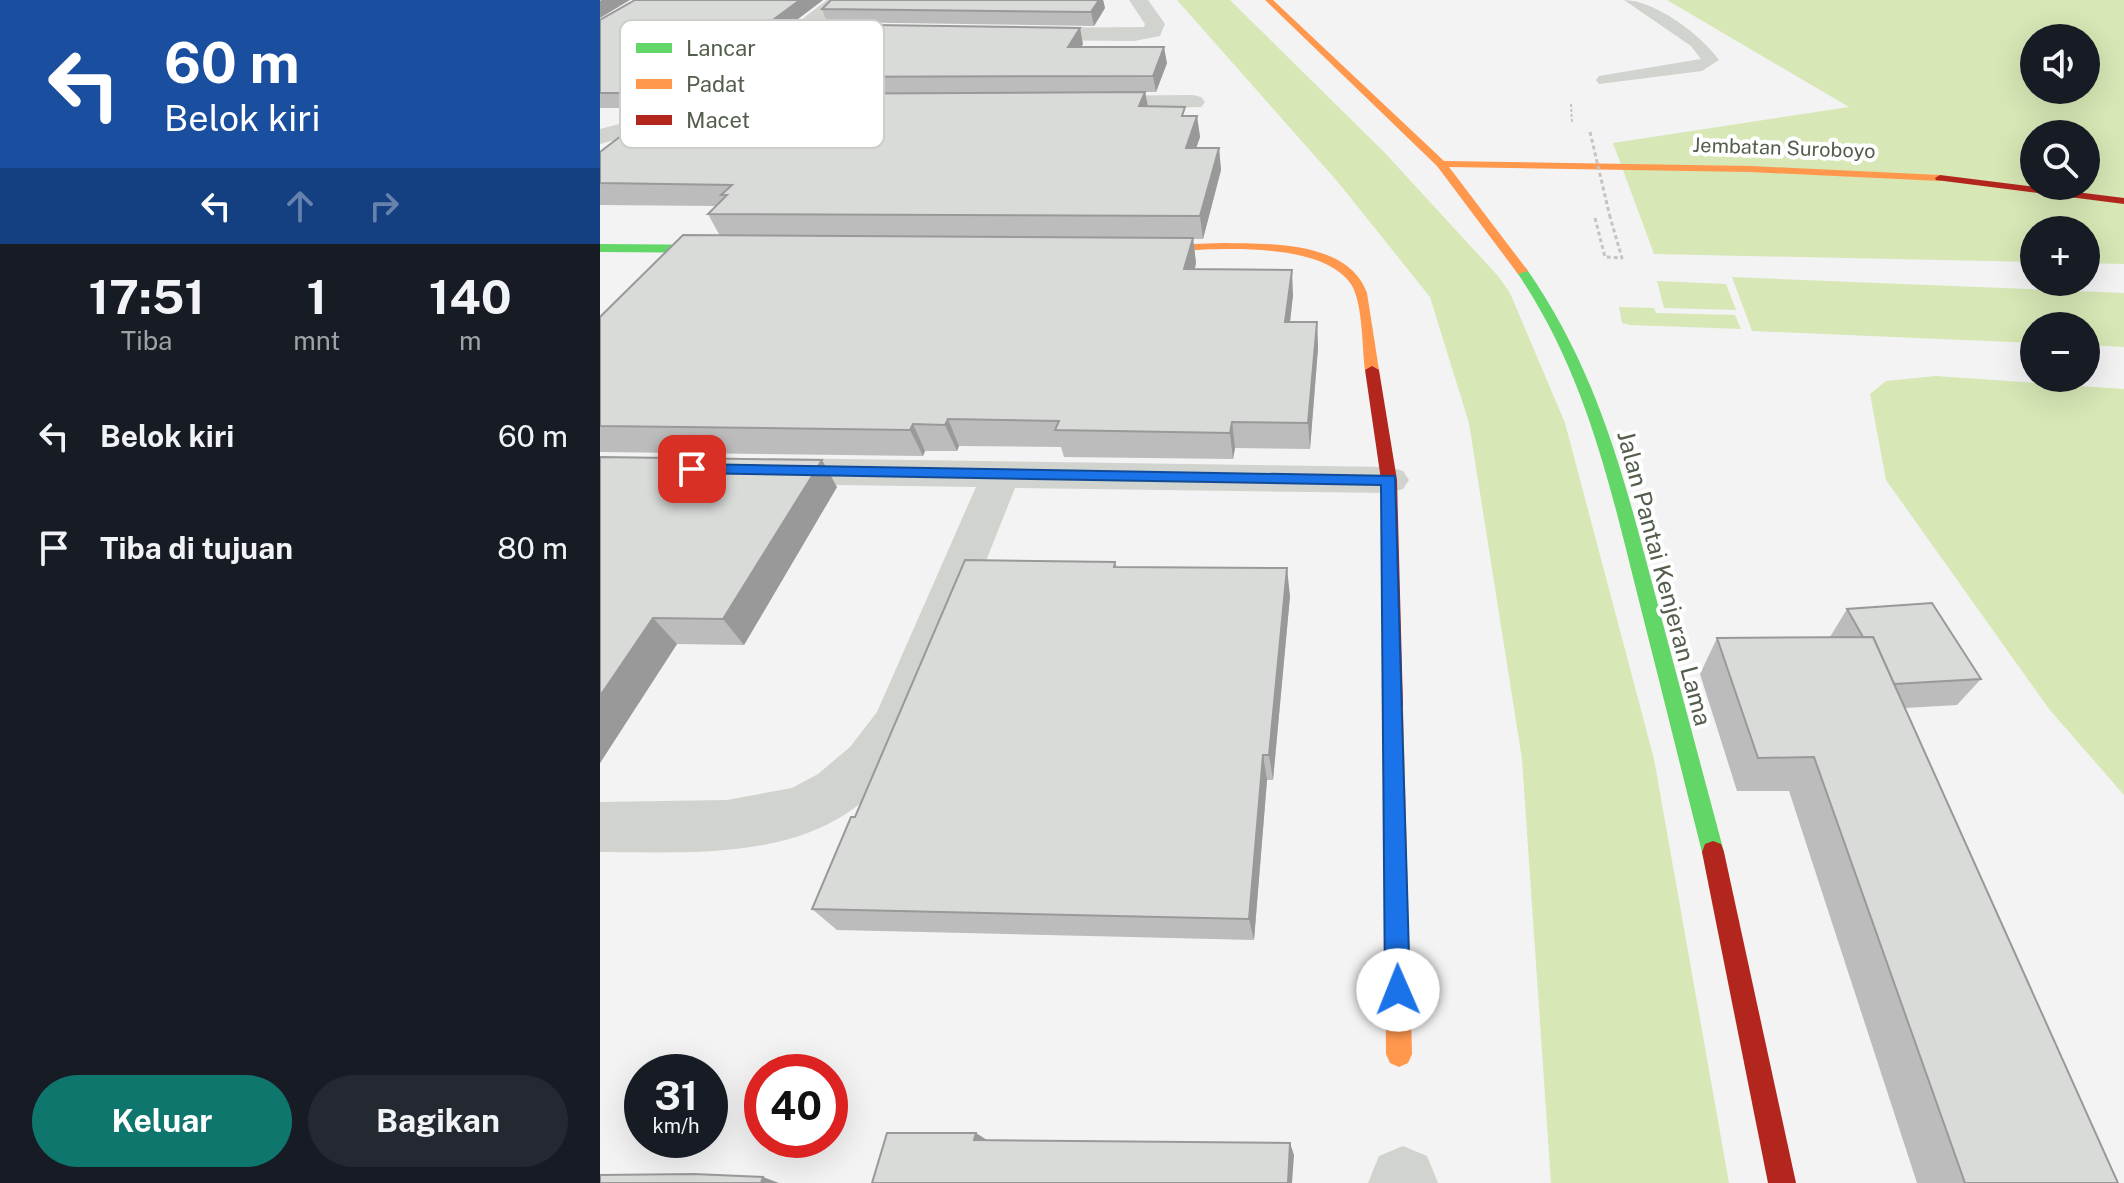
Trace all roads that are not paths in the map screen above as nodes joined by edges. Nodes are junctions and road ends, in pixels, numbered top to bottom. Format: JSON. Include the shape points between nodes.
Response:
{"nodes":[{"id":1,"x":839,"y":0,"type":"edge"},
{"id":2,"x":1138,"y":0,"type":"edge"},
{"id":3,"x":1269,"y":0,"type":"edge"},
{"id":4,"x":1631,"y":0,"type":"edge"},
{"id":5,"x":815,"y":20,"type":"edge"},
{"id":6,"x":1005,"y":34,"type":"edge"},
{"id":7,"x":1605,"y":80,"type":"dead end"},
{"id":8,"x":1193,"y":102,"type":"dead end"},
{"id":9,"x":1067,"y":103,"type":"edge"},
{"id":10,"x":620,"y":131,"type":"edge"},
{"id":11,"x":600,"y":137,"type":"edge"},
{"id":12,"x":1441,"y":164,"type":"junction"},
{"id":13,"x":2124,"y":201,"type":"edge"},
{"id":14,"x":600,"y":248,"type":"edge"},
{"id":15,"x":742,"y":249,"type":"edge"},
{"id":16,"x":1121,"y":250,"type":"edge"},
{"id":17,"x":728,"y":470,"type":"edge"},
{"id":18,"x":1000,"y":476,"type":"junction"},
{"id":19,"x":1389,"y":480,"type":"junction"},
{"id":20,"x":600,"y":827,"type":"edge"},
{"id":21,"x":1399,"y":1054,"type":"dead end"},
{"id":22,"x":1782,"y":1183,"type":"edge"}],
"edges":[{"from":1,"to":5,"type":"street"},
{"from":2,"to":6,"type":"street","via":[[1155,24],[1153,32]]},
{"from":3,"to":12,"type":"street","name":"Jalan Pantai Kenjeran Lama"},
{"from":4,"to":7,"type":"lane","via":[[1697,43],[1711,60],[1702,66]]},
{"from":8,"to":9,"type":"street"},
{"from":10,"to":11,"type":"street"},
{"from":12,"to":13,"type":"street","name":"Jembatan Suroboyo","via":[[1558,163],[1930,177]]},
{"from":12,"to":22,"type":"street","name":"Jalan Pantai Kenjeran Lama","via":[[1559,326],[1620,489],[1724,896]]},
{"from":14,"to":15,"type":"street"},
{"from":16,"to":19,"type":"street","via":[[1294,251],[1346,268],[1359,287]]},
{"from":17,"to":18,"type":"street"},
{"from":18,"to":19,"type":"street"},
{"from":18,"to":20,"type":"street","via":[[896,725],[880,752],[848,785],[783,818],[743,824]]},
{"from":19,"to":21,"type":"street"}]}
